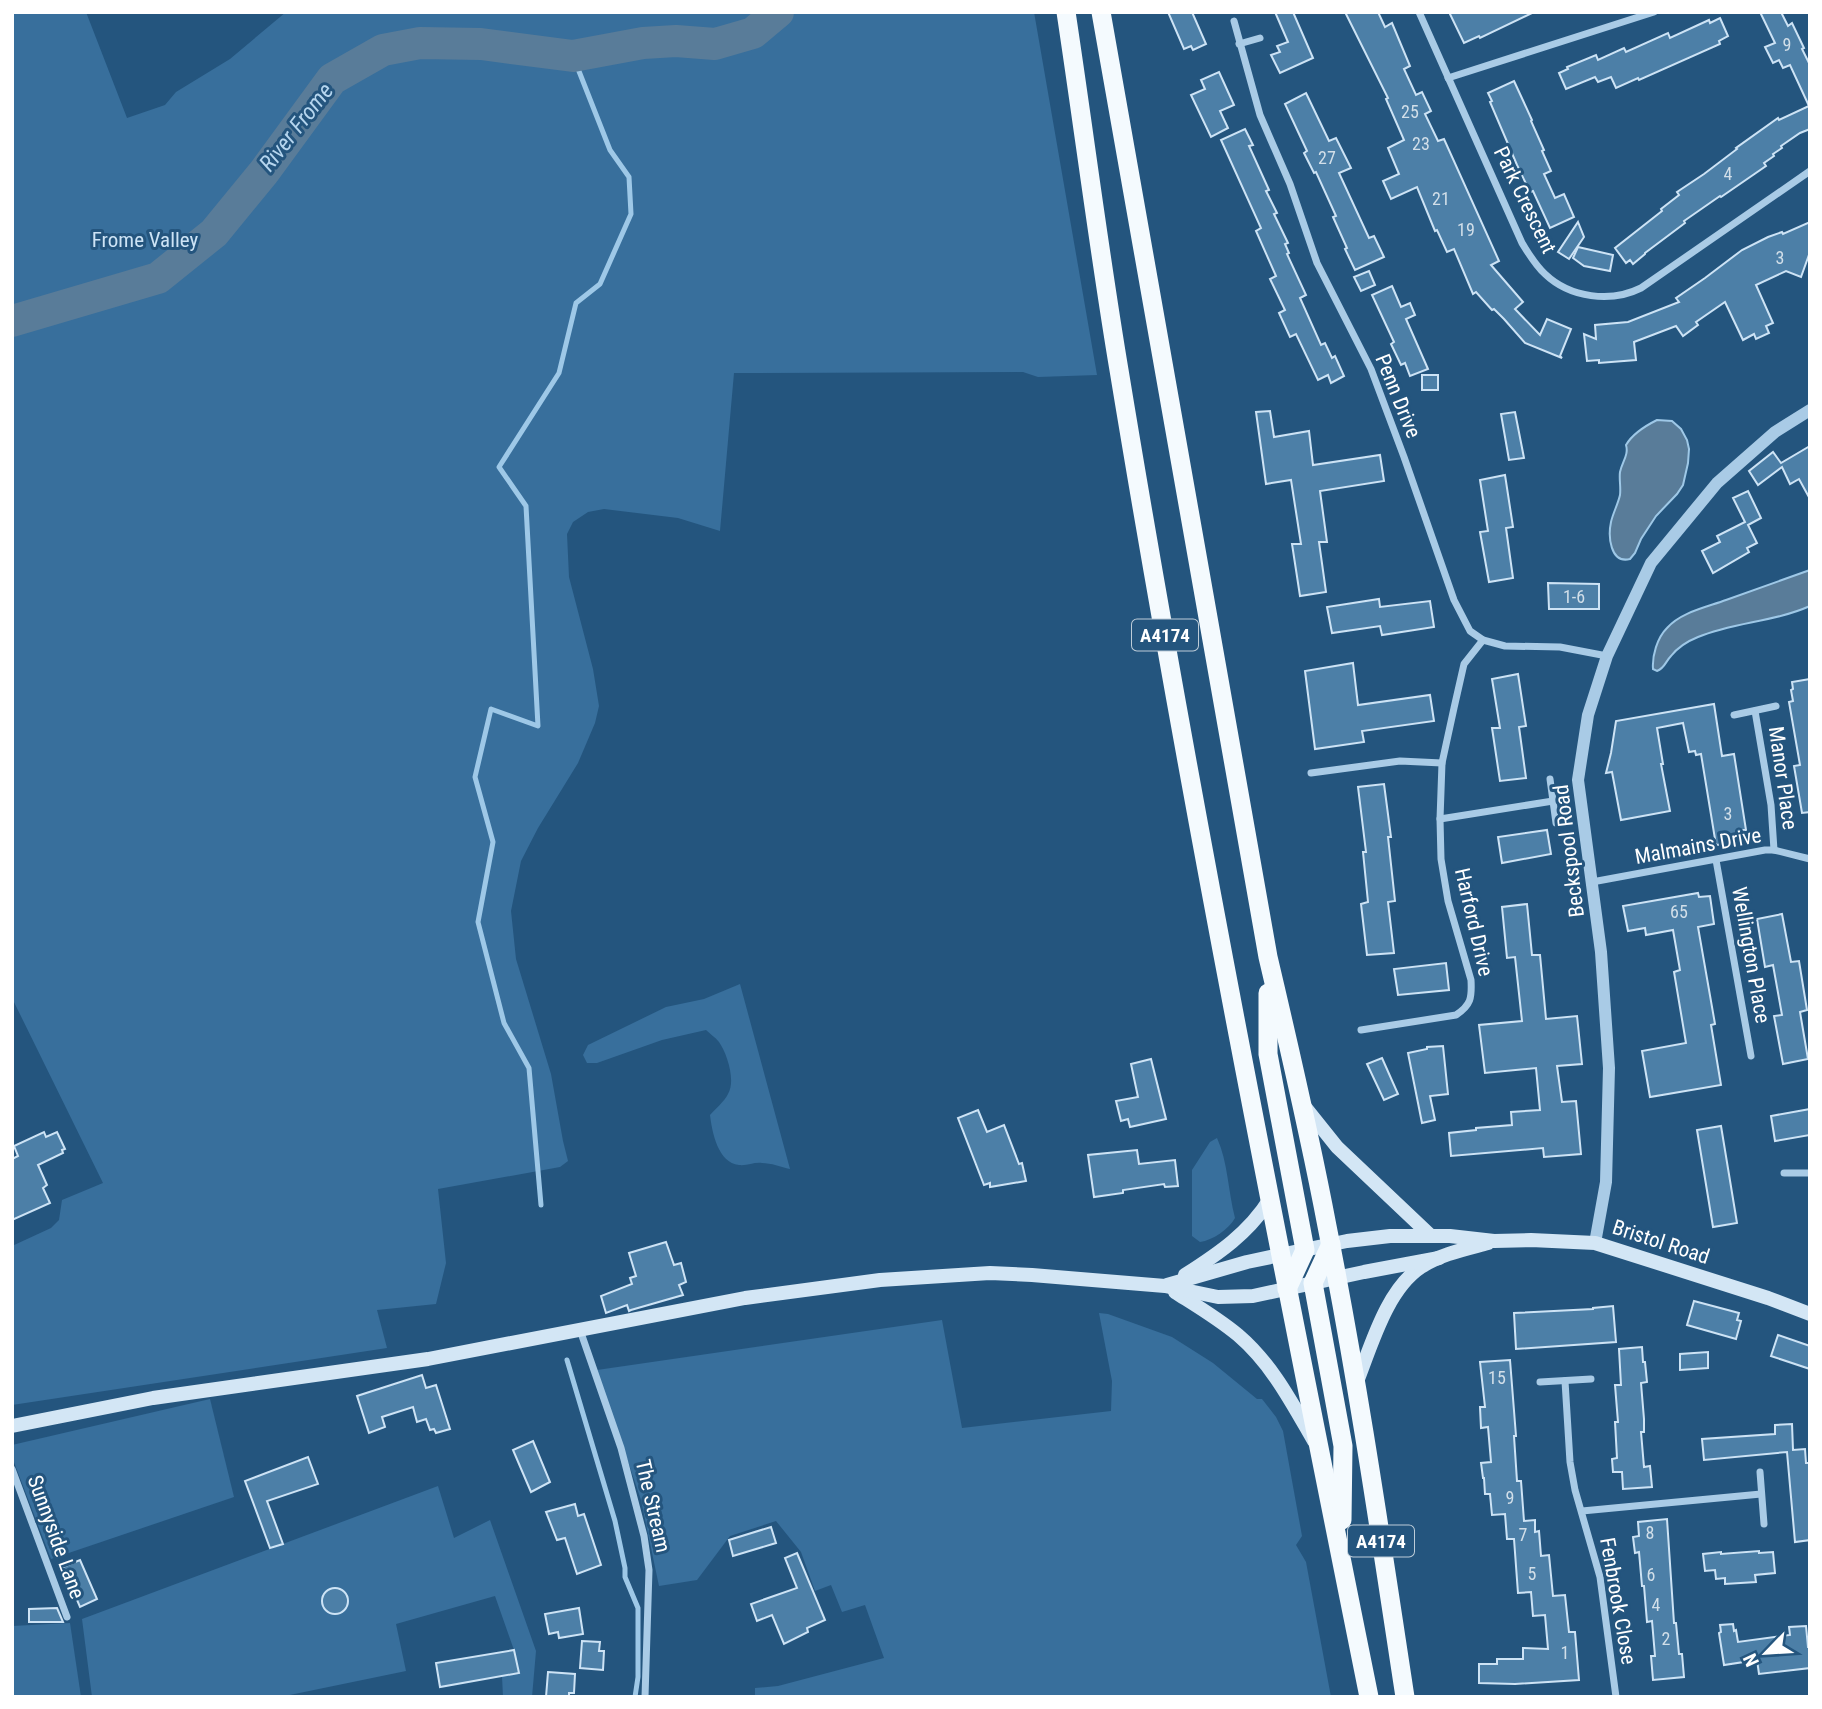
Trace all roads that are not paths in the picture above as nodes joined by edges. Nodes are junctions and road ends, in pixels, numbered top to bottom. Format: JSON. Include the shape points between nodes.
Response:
{"nodes":[{"id":1,"x":1066,"y":12,"type":"edge"},
{"id":2,"x":1101,"y":12,"type":"edge"},
{"id":3,"x":1419,"y":12,"type":"edge"},
{"id":4,"x":1654,"y":12,"type":"edge"},
{"id":5,"x":1234,"y":21,"type":"dead end"},
{"id":6,"x":1260,"y":38,"type":"dead end"},
{"id":7,"x":1239,"y":44,"type":"junction"},
{"id":8,"x":1448,"y":78,"type":"junction"},
{"id":9,"x":1810,"y":171,"type":"edge"},
{"id":10,"x":1810,"y":410,"type":"edge"},
{"id":11,"x":1483,"y":640,"type":"junction"},
{"id":12,"x":1607,"y":656,"type":"junction"},
{"id":13,"x":1776,"y":706,"type":"dead end"},
{"id":14,"x":1755,"y":711,"type":"junction"},
{"id":15,"x":1734,"y":715,"type":"dead end"},
{"id":16,"x":1442,"y":763,"type":"junction"},
{"id":17,"x":1311,"y":773,"type":"dead end"},
{"id":18,"x":1550,"y":779,"type":"dead end"},
{"id":19,"x":1553,"y":801,"type":"junction"},
{"id":20,"x":1440,"y":819,"type":"junction"},
{"id":21,"x":1556,"y":823,"type":"dead end"},
{"id":22,"x":1774,"y":850,"type":"junction"},
{"id":23,"x":1810,"y":859,"type":"edge"},
{"id":24,"x":1716,"y":860,"type":"junction"},
{"id":25,"x":1592,"y":882,"type":"junction"},
{"id":26,"x":1268,"y":957,"type":"junction"},
{"id":27,"x":1361,"y":1030,"type":"dead end"},
{"id":28,"x":1751,"y":1056,"type":"dead end"},
{"id":29,"x":1302,"y":1103,"type":"junction"},
{"id":30,"x":1784,"y":1173,"type":"dead end"},
{"id":31,"x":1810,"y":1173,"type":"edge"},
{"id":32,"x":1270,"y":1199,"type":"junction"},
{"id":33,"x":1432,"y":1236,"type":"junction"},
{"id":34,"x":1494,"y":1241,"type":"junction"},
{"id":35,"x":1595,"y":1243,"type":"junction"},
{"id":36,"x":1331,"y":1244,"type":"junction"},
{"id":37,"x":1305,"y":1250,"type":"junction"},
{"id":38,"x":1281,"y":1255,"type":"junction"},
{"id":39,"x":1439,"y":1258,"type":"junction"},
{"id":40,"x":1337,"y":1278,"type":"junction"},
{"id":41,"x":1313,"y":1283,"type":"junction"},
{"id":42,"x":1166,"y":1286,"type":"junction"},
{"id":43,"x":1287,"y":1289,"type":"junction"},
{"id":44,"x":1810,"y":1314,"type":"edge"},
{"id":45,"x":580,"y":1329,"type":"junction"},
{"id":46,"x":1591,"y":1379,"type":"dead end"},
{"id":47,"x":1565,"y":1381,"type":"junction"},
{"id":48,"x":1540,"y":1382,"type":"dead end"},
{"id":49,"x":1356,"y":1386,"type":"junction"},
{"id":50,"x":12,"y":1426,"type":"edge"},
{"id":51,"x":1320,"y":1451,"type":"junction"},
{"id":52,"x":12,"y":1469,"type":"edge"},
{"id":53,"x":1760,"y":1472,"type":"dead end"},
{"id":54,"x":1761,"y":1494,"type":"junction"},
{"id":55,"x":1582,"y":1511,"type":"junction"},
{"id":56,"x":1764,"y":1524,"type":"dead end"},
{"id":57,"x":1342,"y":1563,"type":"junction"},
{"id":58,"x":67,"y":1616,"type":"dead end"},
{"id":59,"x":645,"y":1697,"type":"edge"},
{"id":60,"x":1369,"y":1697,"type":"edge"},
{"id":61,"x":1405,"y":1697,"type":"edge"},
{"id":62,"x":1616,"y":1697,"type":"edge"}],
"edges":[{"from":1,"to":32,"type":"highway","number":"A4174","via":[[1121,380]]},
{"from":2,"to":26,"type":"highway","number":"A4174"},
{"from":3,"to":8,"type":"street","name":"Park Crescent"},
{"from":4,"to":8,"type":"street"},
{"from":5,"to":7,"type":"street","name":"Penn Drive"},
{"from":6,"to":7,"type":"street"},
{"from":7,"to":11,"type":"street","name":"Penn Drive","via":[[1317,263],[1371,369],[1454,600],[1470,631]]},
{"from":8,"to":9,"type":"street","name":"Park Crescent","via":[[1528,253],[1546,275],[1577,293],[1617,296],[1642,288]]},
{"from":10,"to":12,"type":"street","name":"Beckspool Road","via":[[1776,432],[1717,483],[1651,563]]},
{"from":11,"to":12,"type":"street"},
{"from":11,"to":16,"type":"street","name":"Harford Drive","via":[[1464,664]]},
{"from":12,"to":25,"type":"street","name":"Beckspool Road","via":[[1588,715],[1578,780]]},
{"from":13,"to":14,"type":"street","name":"Manor Place"},
{"from":14,"to":15,"type":"street","name":"Manor Place"},
{"from":14,"to":22,"type":"street","name":"Manor Place"},
{"from":16,"to":17,"type":"street","via":[[1400,761]]},
{"from":16,"to":20,"type":"street","name":"Harford Drive"},
{"from":18,"to":19,"type":"street"},
{"from":19,"to":20,"type":"street"},
{"from":19,"to":21,"type":"street"},
{"from":20,"to":27,"type":"street","name":"Harford Drive","via":[[1448,901],[1472,994],[1466,1008],[1456,1015]]},
{"from":22,"to":23,"type":"street","name":"Malmains Drive"},
{"from":22,"to":24,"type":"street","name":"Malmains Drive"},
{"from":24,"to":25,"type":"street","name":"Malmains Drive"},
{"from":24,"to":28,"type":"street","name":"Wellington Place"},
{"from":25,"to":35,"type":"street","name":"Beckspool Road","via":[[1609,1068],[1606,1182]]},
{"from":26,"to":29,"type":"highway","number":"A4174"},
{"from":26,"to":37,"type":"highway","number":"A4174","via":[[1268,1054]]},
{"from":29,"to":33,"type":"main road","via":[[1343,1153]]},
{"from":29,"to":36,"type":"highway","number":"A4174"},
{"from":30,"to":31,"type":"street"},
{"from":32,"to":38,"type":"highway","number":"A4174"},
{"from":32,"to":42,"type":"main road","via":[[1230,1244]]},
{"from":33,"to":34,"type":"main road","name":"Bristol Road"},
{"from":33,"to":36,"type":"main road","name":"Bristol Road"},
{"from":34,"to":35,"type":"main road","name":"Bristol Road"},
{"from":34,"to":39,"type":"main road","name":"Bristol Road"},
{"from":35,"to":44,"type":"main road","name":"Bristol Road"},
{"from":36,"to":37,"type":"main road","name":"Bristol Road"},
{"from":36,"to":40,"type":"highway","number":"A4174"},
{"from":36,"to":41,"type":"highway"},
{"from":37,"to":38,"type":"main road","name":"Bristol Road"},
{"from":37,"to":43,"type":"highway"},
{"from":38,"to":42,"type":"main road","name":"Bristol Road"},
{"from":38,"to":43,"type":"highway","number":"A4174"},
{"from":39,"to":40,"type":"main road"},
{"from":39,"to":49,"type":"main road","via":[[1409,1276],[1396,1293]]},
{"from":40,"to":41,"type":"main road"},
{"from":40,"to":49,"type":"highway","number":"A4174"},
{"from":41,"to":43,"type":"main road"},
{"from":41,"to":57,"type":"highway","via":[[1343,1446]]},
{"from":42,"to":43,"type":"main road","via":[[1218,1297]]},
{"from":42,"to":45,"type":"main road","via":[[990,1273],[880,1280],[745,1298]]},
{"from":42,"to":51,"type":"main road","via":[[1253,1349],[1282,1386]]},
{"from":43,"to":51,"type":"highway","number":"A4174"},
{"from":45,"to":50,"type":"main road","via":[[428,1359],[153,1398]]},
{"from":45,"to":59,"type":"street","name":"The Stream","via":[[621,1448],[644,1536],[649,1570]]},
{"from":46,"to":47,"type":"street"},
{"from":47,"to":48,"type":"street"},
{"from":47,"to":55,"type":"street","name":"Fenbrook Close","via":[[1570,1462]]},
{"from":49,"to":61,"type":"highway","number":"A4174"},
{"from":51,"to":57,"type":"highway","number":"A4174"},
{"from":52,"to":58,"type":"street","name":"Sunnyside Lane"},
{"from":53,"to":54,"type":"street"},
{"from":54,"to":55,"type":"street","name":"Fenbrook Close"},
{"from":54,"to":56,"type":"street"},
{"from":55,"to":62,"type":"street","name":"Fenbrook Close","via":[[1600,1577]]},
{"from":57,"to":60,"type":"highway","number":"A4174"}]}
